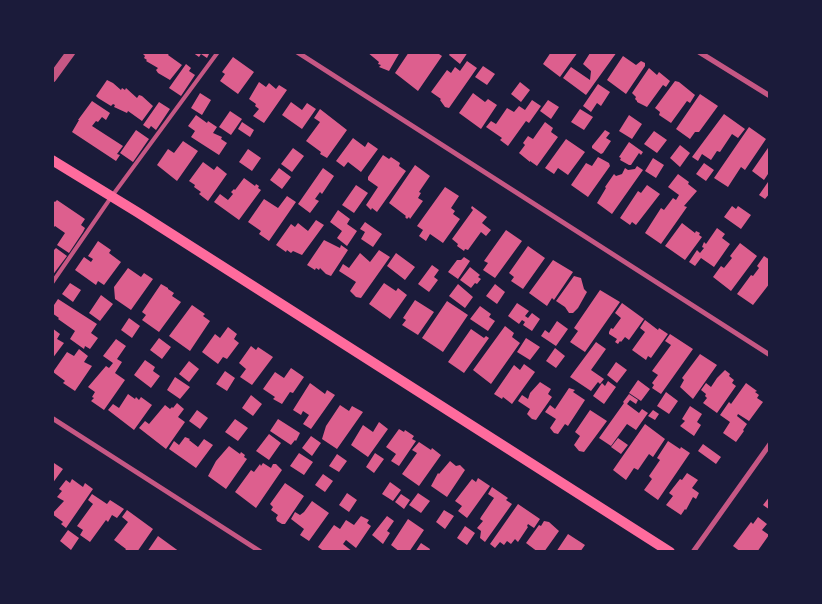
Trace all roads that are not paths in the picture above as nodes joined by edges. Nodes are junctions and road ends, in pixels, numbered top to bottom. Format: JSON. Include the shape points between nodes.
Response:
{"nodes":[{"id":1,"x":71,"y":52,"type":"edge"},
{"id":2,"x":218,"y":52,"type":"edge"},
{"id":3,"x":296,"y":52,"type":"edge"},
{"id":4,"x":698,"y":52,"type":"edge"},
{"id":5,"x":52,"y":78,"type":"edge"},
{"id":6,"x":770,"y":96,"type":"edge"},
{"id":7,"x":52,"y":160,"type":"edge"},
{"id":8,"x":112,"y":196,"type":"junction"},
{"id":9,"x":52,"y":283,"type":"edge"},
{"id":10,"x":770,"y":355,"type":"edge"},
{"id":11,"x":52,"y":418,"type":"edge"},
{"id":12,"x":770,"y":444,"type":"edge"},
{"id":13,"x":262,"y":552,"type":"edge"},
{"id":14,"x":670,"y":552,"type":"edge"},
{"id":15,"x":694,"y":552,"type":"edge"}],
"edges":[{"from":1,"to":5,"type":"street"},
{"from":2,"to":8,"type":"lane"},
{"from":3,"to":10,"type":"street"},
{"from":4,"to":6,"type":"street"},
{"from":7,"to":8,"type":"main road"},
{"from":8,"to":9,"type":"lane"},
{"from":8,"to":14,"type":"main road"},
{"from":11,"to":13,"type":"street"},
{"from":12,"to":15,"type":"street"}]}
